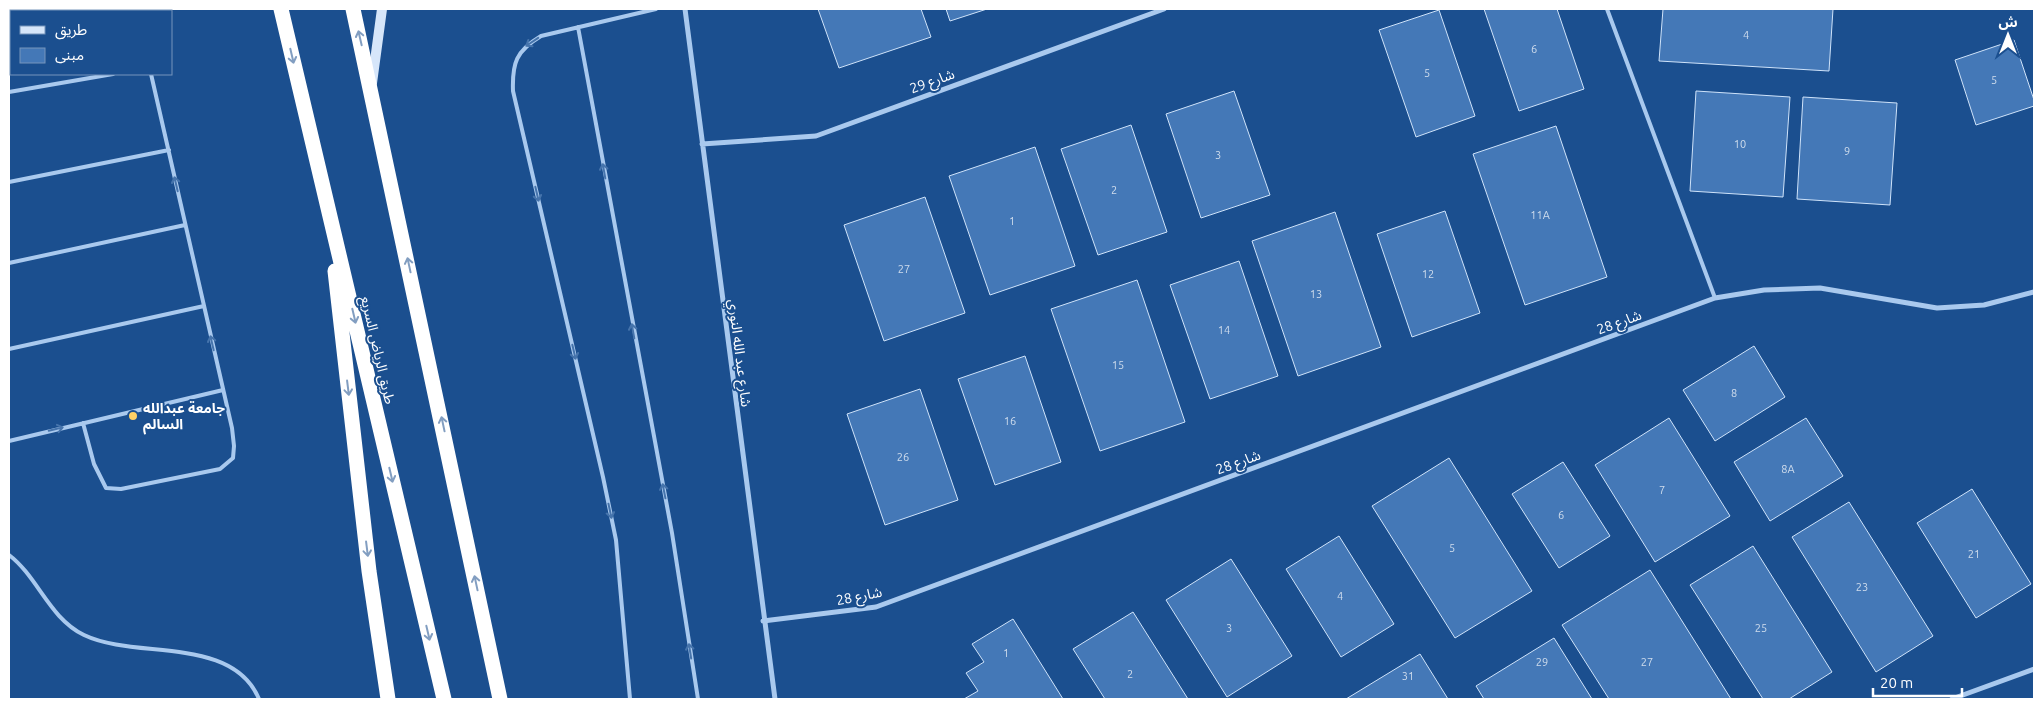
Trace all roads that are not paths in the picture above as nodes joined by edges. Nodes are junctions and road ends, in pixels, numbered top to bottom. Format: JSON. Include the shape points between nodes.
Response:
{"nodes":[{"id":1,"x":281,"y":9,"type":"edge"},
{"id":2,"x":353,"y":9,"type":"edge"},
{"id":3,"x":382,"y":9,"type":"edge"},
{"id":4,"x":656,"y":9,"type":"edge"},
{"id":5,"x":685,"y":9,"type":"edge"},
{"id":6,"x":1164,"y":9,"type":"edge"},
{"id":7,"x":1607,"y":9,"type":"edge"},
{"id":8,"x":578,"y":27,"type":"junction"},
{"id":9,"x":107,"y":75,"type":"edge"},
{"id":10,"x":151,"y":75,"type":"edge"},
{"id":11,"x":372,"y":89,"type":"junction"},
{"id":12,"x":9,"y":92,"type":"edge"},
{"id":13,"x":702,"y":144,"type":"junction"},
{"id":14,"x":169,"y":150,"type":"junction"},
{"id":15,"x":9,"y":182,"type":"edge"},
{"id":16,"x":326,"y":200,"type":"junction"},
{"id":17,"x":185,"y":225,"type":"junction"},
{"id":18,"x":9,"y":263,"type":"edge"},
{"id":19,"x":2034,"y":292,"type":"edge"},
{"id":20,"x":1715,"y":298,"type":"junction"},
{"id":21,"x":204,"y":306,"type":"junction"},
{"id":22,"x":9,"y":349,"type":"edge"},
{"id":23,"x":224,"y":390,"type":"junction"},
{"id":24,"x":83,"y":423,"type":"junction"},
{"id":25,"x":9,"y":441,"type":"edge"},
{"id":26,"x":9,"y":554,"type":"edge"},
{"id":27,"x":483,"y":616,"type":"junction"},
{"id":28,"x":763,"y":621,"type":"junction"},
{"id":29,"x":2034,"y":669,"type":"edge"},
{"id":30,"x":259,"y":699,"type":"edge"},
{"id":31,"x":388,"y":699,"type":"edge"},
{"id":32,"x":444,"y":699,"type":"edge"},
{"id":33,"x":500,"y":699,"type":"edge"},
{"id":34,"x":510,"y":699,"type":"edge"},
{"id":35,"x":630,"y":699,"type":"edge"},
{"id":36,"x":698,"y":699,"type":"edge"},
{"id":37,"x":775,"y":699,"type":"edge"},
{"id":38,"x":1952,"y":699,"type":"edge"}],
"edges":[{"from":1,"to":16,"type":"highway","name":"طريق الرياض السريع","one_way":true},
{"from":11,"to":2,"type":"highway","one_way":true},
{"from":3,"to":11,"type":"main road"},
{"from":4,"to":8,"type":"lane"},
{"from":5,"to":13,"type":"street","name":"شارع عبد الله النوري"},
{"from":6,"to":13,"type":"street","name":"شارع 29","via":[[816,136]]},
{"from":7,"to":20,"type":"lane"},
{"from":8,"to":35,"type":"lane","one_way":true,"via":[[540,36],[525,45],[512,72],[513,91],[616,540]]},
{"from":36,"to":8,"type":"lane","one_way":true,"via":[[672,533]]},
{"from":9,"to":12,"type":"lane"},
{"from":10,"to":14,"type":"lane"},
{"from":27,"to":11,"type":"highway","one_way":true},
{"from":13,"to":28,"type":"street","name":"شارع عبد الله النوري"},
{"from":14,"to":15,"type":"lane"},
{"from":17,"to":14,"type":"lane","one_way":true},
{"from":16,"to":31,"type":"highway","one_way":true},
{"from":16,"to":32,"type":"highway","name":"طريق الرياض السريع","one_way":true},
{"from":17,"to":18,"type":"lane"},
{"from":17,"to":21,"type":"lane"},
{"from":19,"to":20,"type":"street","name":"شارع 28","via":[[1984,305],[1937,308],[1820,288],[1764,290]]},
{"from":20,"to":28,"type":"street","name":"شارع 28","via":[[876,607]]},
{"from":21,"to":22,"type":"lane"},
{"from":23,"to":21,"type":"lane","one_way":true},
{"from":23,"to":24,"type":"lane"},
{"from":23,"to":24,"type":"lane","via":[[234,446],[232,458],[220,469],[121,489],[106,488],[94,464]]},
{"from":25,"to":24,"type":"lane","one_way":true},
{"from":26,"to":30,"type":"lane","via":[[65,622],[84,634],[111,644],[187,653],[214,660],[248,680]]},
{"from":27,"to":33,"type":"highway"},
{"from":27,"to":34,"type":"highway"},
{"from":28,"to":37,"type":"street","name":"شارع عبد الله النوري"},
{"from":29,"to":38,"type":"street"}]}
